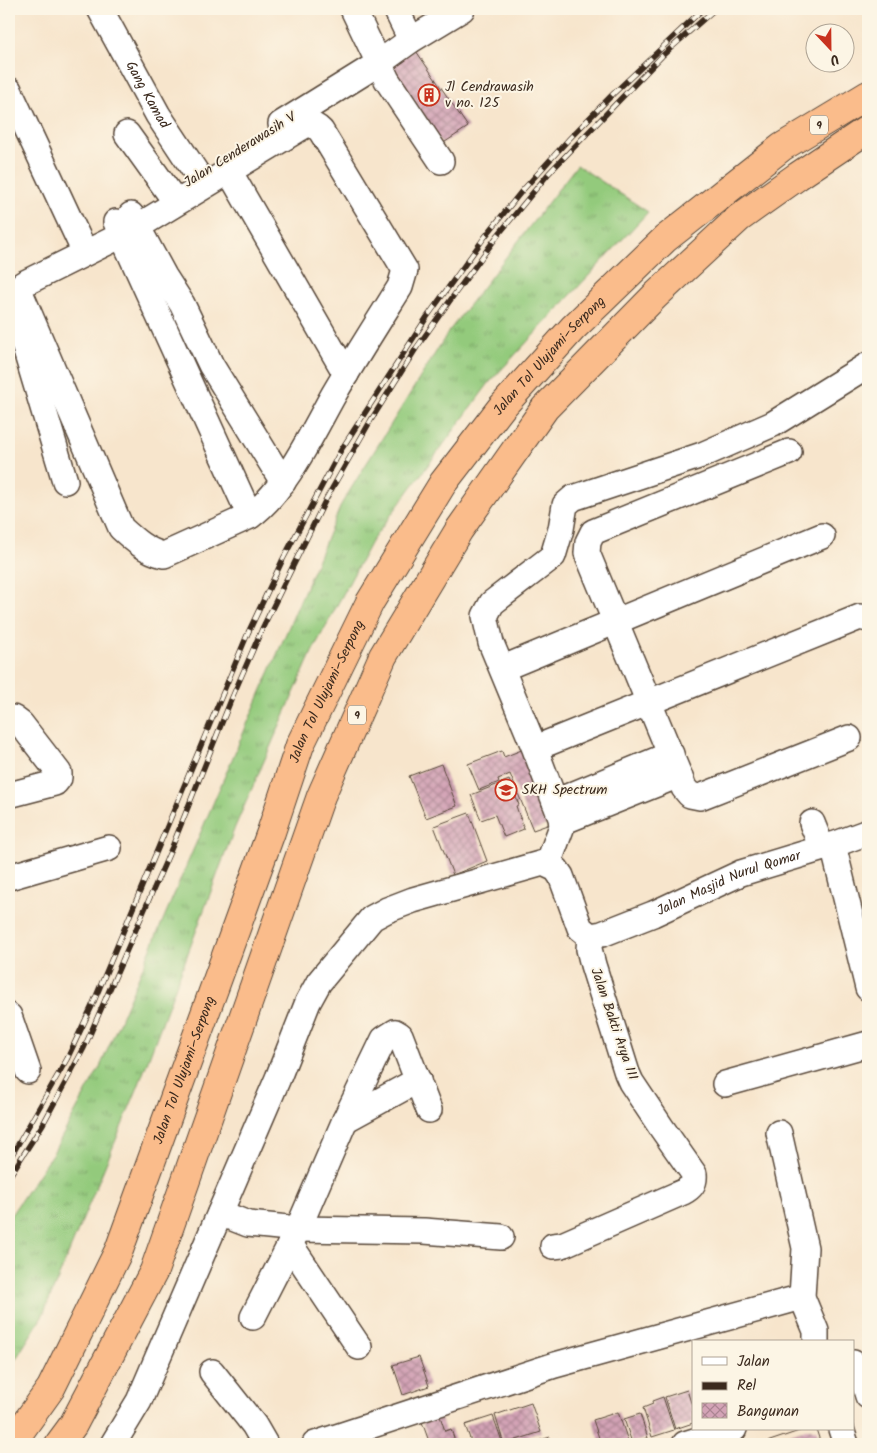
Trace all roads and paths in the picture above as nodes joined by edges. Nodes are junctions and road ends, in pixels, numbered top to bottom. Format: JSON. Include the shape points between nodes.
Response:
{"nodes":[{"id":1,"x":100,"y":9,"type":"edge"},
{"id":2,"x":353,"y":9,"type":"edge"},
{"id":3,"x":396,"y":9,"type":"edge"},
{"id":4,"x":462,"y":9,"type":"edge"},
{"id":5,"x":411,"y":40,"type":"junction"},
{"id":6,"x":379,"y":63,"type":"junction"},
{"id":7,"x":9,"y":90,"type":"edge"},
{"id":8,"x":868,"y":95,"type":"edge"},
{"id":9,"x":868,"y":129,"type":"edge"},
{"id":10,"x":126,"y":134,"type":"dead end"},
{"id":11,"x":441,"y":161,"type":"dead end"},
{"id":12,"x":229,"y":171,"type":"junction"},
{"id":13,"x":199,"y":177,"type":"junction"},
{"id":14,"x":170,"y":194,"type":"junction"},
{"id":15,"x":126,"y":225,"type":"junction"},
{"id":16,"x":80,"y":242,"type":"junction"},
{"id":17,"x":9,"y":277,"type":"edge"},
{"id":18,"x":155,"y":281,"type":"junction"},
{"id":19,"x":9,"y":314,"type":"edge"},
{"id":20,"x":211,"y":365,"type":"junction"},
{"id":21,"x":868,"y":365,"type":"edge"},
{"id":22,"x":346,"y":374,"type":"junction"},
{"id":23,"x":186,"y":377,"type":"junction"},
{"id":24,"x":789,"y":452,"type":"dead end"},
{"id":25,"x":65,"y":481,"type":"dead end"},
{"id":26,"x":283,"y":482,"type":"junction"},
{"id":27,"x":250,"y":516,"type":"junction"},
{"id":28,"x":822,"y":536,"type":"dead end"},
{"id":29,"x":868,"y":619,"type":"edge"},
{"id":30,"x":616,"y":622,"type":"junction"},
{"id":31,"x":513,"y":664,"type":"dead end"},
{"id":32,"x":649,"y":702,"type":"junction"},
{"id":33,"x":9,"y":718,"type":"edge"},
{"id":34,"x":849,"y":738,"type":"dead end"},
{"id":35,"x":548,"y":743,"type":"dead end"},
{"id":36,"x":675,"y":765,"type":"junction"},
{"id":37,"x":9,"y":795,"type":"edge"},
{"id":38,"x":559,"y":812,"type":"junction"},
{"id":39,"x":812,"y":823,"type":"dead end"},
{"id":40,"x":868,"y":832,"type":"edge"},
{"id":41,"x":828,"y":847,"type":"junction"},
{"id":42,"x":108,"y":848,"type":"dead end"},
{"id":43,"x":548,"y":864,"type":"junction"},
{"id":44,"x":9,"y":877,"type":"edge"},
{"id":45,"x":590,"y":936,"type":"junction"},
{"id":46,"x":868,"y":988,"type":"edge"},
{"id":47,"x":9,"y":1016,"type":"edge"},
{"id":48,"x":868,"y":1044,"type":"edge"},
{"id":49,"x":28,"y":1071,"type":"dead end"},
{"id":50,"x":418,"y":1080,"type":"junction"},
{"id":51,"x":725,"y":1084,"type":"dead end"},
{"id":52,"x":429,"y":1110,"type":"dead end"},
{"id":53,"x":345,"y":1120,"type":"junction"},
{"id":54,"x":779,"y":1133,"type":"dead end"},
{"id":55,"x":220,"y":1213,"type":"junction"},
{"id":56,"x":294,"y":1236,"type":"junction"},
{"id":57,"x":501,"y":1237,"type":"dead end"},
{"id":58,"x":553,"y":1246,"type":"dead end"},
{"id":59,"x":802,"y":1297,"type":"junction"},
{"id":60,"x":253,"y":1317,"type":"dead end"},
{"id":61,"x":822,"y":1338,"type":"edge"},
{"id":62,"x":358,"y":1347,"type":"dead end"},
{"id":63,"x":212,"y":1372,"type":"dead end"},
{"id":64,"x":731,"y":1430,"type":"edge"},
{"id":65,"x":841,"y":1430,"type":"edge"},
{"id":66,"x":11,"y":1444,"type":"edge"},
{"id":67,"x":59,"y":1444,"type":"edge"},
{"id":68,"x":113,"y":1444,"type":"edge"},
{"id":69,"x":265,"y":1444,"type":"edge"},
{"id":70,"x":315,"y":1444,"type":"edge"},
{"id":71,"x":686,"y":1444,"type":"edge"},
{"id":72,"x":846,"y":1444,"type":"edge"}],
"edges":[{"from":1,"to":13,"type":"street","name":"Gang Kamad","via":[[158,115]]},
{"from":2,"to":6,"type":"street"},
{"from":3,"to":5,"type":"street"},
{"from":4,"to":5,"type":"street","name":"Jalan Cenderawasih V"},
{"from":5,"to":6,"type":"street","name":"Jalan Cenderawasih V"},
{"from":6,"to":11,"type":"street"},
{"from":6,"to":13,"type":"street","name":"Jalan Cenderawasih V"},
{"from":7,"to":16,"type":"street"},
{"from":8,"to":66,"type":"highway","name":"Jalan Tol Ulujami–Serpong","number":"9","via":[[782,147],[665,239],[567,335],[501,408],[443,483],[370,602],[300,745],[119,1250],[51,1388]]},
{"from":9,"to":67,"type":"highway","number":"9","via":[[739,218],[655,296],[545,408],[460,530],[383,656],[321,796],[154,1271],[73,1425]]},
{"from":10,"to":14,"type":"street"},
{"from":12,"to":15,"type":"street"},
{"from":12,"to":22,"type":"street"},
{"from":12,"to":22,"type":"street","via":[[301,128],[315,125],[401,263],[405,270],[400,286]]},
{"from":13,"to":14,"type":"street","name":"Jalan Cenderawasih V"},
{"from":14,"to":15,"type":"street","name":"Jalan Cenderawasih V"},
{"from":15,"to":16,"type":"street","name":"Jalan Cenderawasih V"},
{"from":15,"to":18,"type":"street"},
{"from":15,"to":27,"type":"street","via":[[23,284],[19,290],[121,528],[138,544],[164,556]]},
{"from":16,"to":17,"type":"street","name":"Jalan Cenderawasih V"},
{"from":18,"to":20,"type":"street","via":[[182,304]]},
{"from":18,"to":23,"type":"street"},
{"from":19,"to":25,"type":"street","via":[[17,321]]},
{"from":20,"to":23,"type":"street"},
{"from":20,"to":26,"type":"street"},
{"from":21,"to":38,"type":"street","via":[[773,424],[702,455],[573,498],[565,505],[554,556],[492,603],[485,616],[491,643]]},
{"from":22,"to":26,"type":"street"},
{"from":23,"to":27,"type":"street"},
{"from":24,"to":30,"type":"street","via":[[593,532],[587,553]]},
{"from":26,"to":27,"type":"street","via":[[261,509]]},
{"from":28,"to":30,"type":"street"},
{"from":29,"to":32,"type":"street","via":[[860,618]]},
{"from":30,"to":31,"type":"street"},
{"from":30,"to":32,"type":"street"},
{"from":32,"to":35,"type":"street"},
{"from":32,"to":36,"type":"street"},
{"from":33,"to":37,"type":"street","via":[[21,724],[59,773],[59,778],[55,783]]},
{"from":34,"to":36,"type":"street","via":[[700,796],[690,795],[684,788]]},
{"from":36,"to":38,"type":"street"},
{"from":38,"to":43,"type":"street","via":[[562,826]]},
{"from":39,"to":41,"type":"street"},
{"from":40,"to":41,"type":"street","name":"Jalan Masjid Nurul Qomar"},
{"from":41,"to":45,"type":"street","name":"Jalan Masjid Nurul Qomar","via":[[741,873],[653,914]]},
{"from":41,"to":46,"type":"street"},
{"from":42,"to":44,"type":"street"},
{"from":43,"to":45,"type":"street","via":[[561,876],[580,928]]},
{"from":43,"to":55,"type":"street","via":[[413,900],[372,918],[319,982],[308,1002]]},
{"from":45,"to":58,"type":"street","name":"Jalan Bakti Arya III","via":[[589,949],[627,1073],[694,1174],[694,1184],[683,1192],[562,1245]]},
{"from":47,"to":49,"type":"street"},
{"from":48,"to":51,"type":"street"},
{"from":50,"to":52,"type":"street"},
{"from":50,"to":53,"type":"street"},
{"from":50,"to":53,"type":"street","via":[[400,1035],[395,1032],[387,1036]]},
{"from":53,"to":56,"type":"street"},
{"from":54,"to":59,"type":"street","via":[[804,1248]]},
{"from":55,"to":56,"type":"street"},
{"from":55,"to":68,"type":"street","via":[[139,1400]]},
{"from":56,"to":57,"type":"street","via":[[424,1231]]},
{"from":56,"to":60,"type":"street"},
{"from":56,"to":62,"type":"street"},
{"from":59,"to":61,"type":"street"},
{"from":59,"to":70,"type":"street","via":[[556,1365]]},
{"from":63,"to":69,"type":"street"},
{"from":64,"to":71,"type":"street"},
{"from":65,"to":72,"type":"street"}]}
